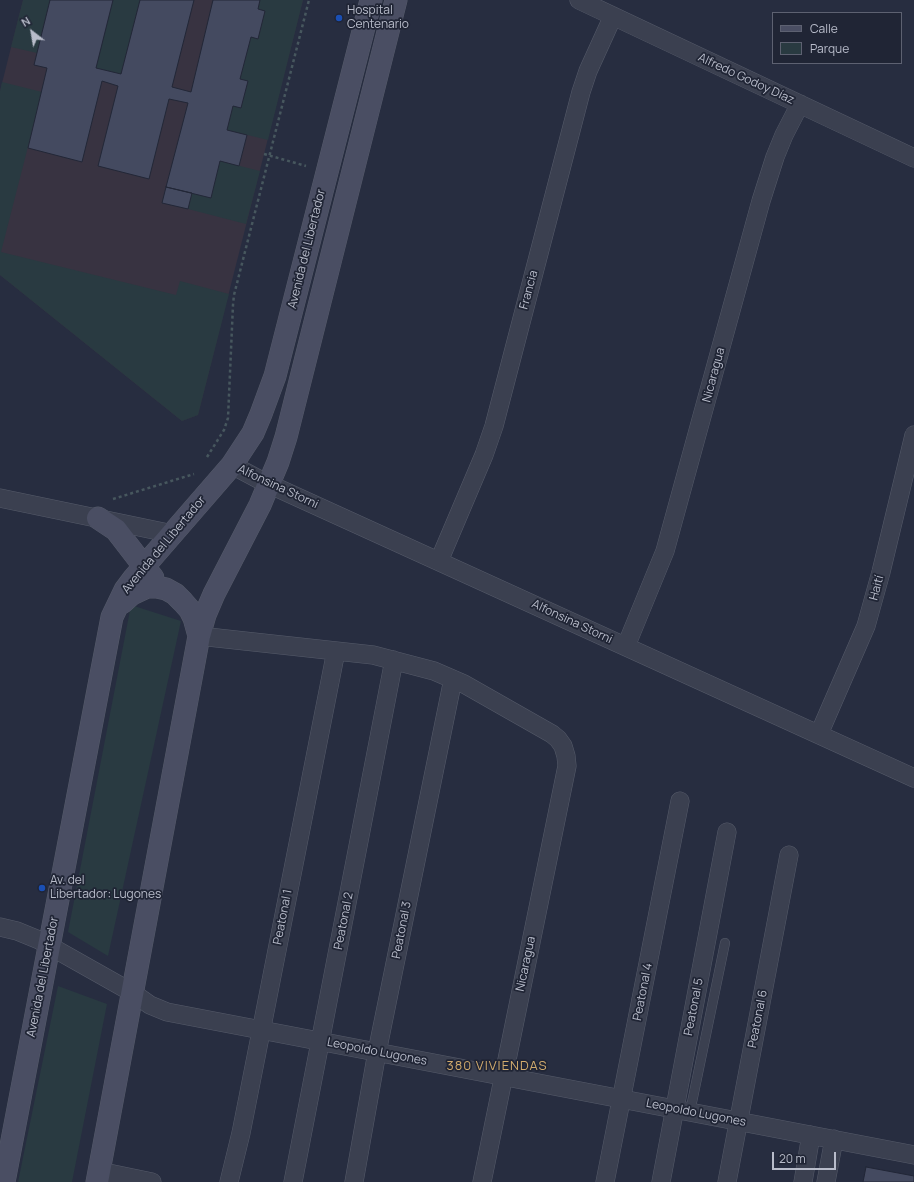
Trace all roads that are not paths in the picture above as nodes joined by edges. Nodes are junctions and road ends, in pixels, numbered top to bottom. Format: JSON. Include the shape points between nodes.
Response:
{"nodes":[{"id":1,"x":371,"y":0,"type":"edge"},
{"id":2,"x":396,"y":0,"type":"edge"},
{"id":3,"x":579,"y":0,"type":"edge"},
{"id":4,"x":613,"y":16,"type":"junction"},
{"id":5,"x":800,"y":104,"type":"junction"},
{"id":6,"x":914,"y":158,"type":"edge"},
{"id":7,"x":914,"y":434,"type":"edge"},
{"id":8,"x":232,"y":465,"type":"junction"},
{"id":9,"x":270,"y":484,"type":"junction"},
{"id":10,"x":0,"y":498,"type":"edge"},
{"id":11,"x":98,"y":518,"type":"junction"},
{"id":12,"x":173,"y":534,"type":"junction"},
{"id":13,"x":439,"y":561,"type":"junction"},
{"id":14,"x":144,"y":568,"type":"junction"},
{"id":15,"x":166,"y":589,"type":"junction"},
{"id":16,"x":112,"y":617,"type":"junction"},
{"id":17,"x":199,"y":636,"type":"junction"},
{"id":18,"x":626,"y":646,"type":"junction"},
{"id":19,"x":336,"y":651,"type":"junction"},
{"id":20,"x":394,"y":660,"type":"junction"},
{"id":21,"x":453,"y":679,"type":"junction"},
{"id":22,"x":819,"y":734,"type":"junction"},
{"id":23,"x":914,"y":778,"type":"edge"},
{"id":24,"x":680,"y":801,"type":"dead end"},
{"id":25,"x":727,"y":832,"type":"dead end"},
{"id":26,"x":789,"y":855,"type":"dead end"},
{"id":27,"x":0,"y":927,"type":"edge"},
{"id":28,"x":724,"y":943,"type":"dead end"},
{"id":29,"x":49,"y":945,"type":"junction"},
{"id":30,"x":133,"y":993,"type":"junction"},
{"id":31,"x":260,"y":1030,"type":"junction"},
{"id":32,"x":321,"y":1042,"type":"junction"},
{"id":33,"x":377,"y":1052,"type":"junction"},
{"id":34,"x":503,"y":1077,"type":"junction"},
{"id":35,"x":622,"y":1099,"type":"junction"},
{"id":36,"x":682,"y":1111,"type":"junction"},
{"id":37,"x":738,"y":1121,"type":"junction"},
{"id":38,"x":812,"y":1135,"type":"junction"},
{"id":39,"x":834,"y":1139,"type":"junction"},
{"id":40,"x":914,"y":1155,"type":"edge"},
{"id":41,"x":98,"y":1177,"type":"edge"},
{"id":42,"x":4,"y":1182,"type":"edge"},
{"id":43,"x":152,"y":1182,"type":"edge"},
{"id":44,"x":229,"y":1182,"type":"edge"},
{"id":45,"x":293,"y":1182,"type":"edge"},
{"id":46,"x":354,"y":1182,"type":"edge"},
{"id":47,"x":482,"y":1182,"type":"edge"},
{"id":48,"x":605,"y":1182,"type":"edge"},
{"id":49,"x":661,"y":1182,"type":"edge"},
{"id":50,"x":727,"y":1182,"type":"edge"},
{"id":51,"x":803,"y":1182,"type":"edge"},
{"id":52,"x":826,"y":1182,"type":"edge"}],
"edges":[{"from":1,"to":8,"type":"main road","name":"Avenida del Libertador","via":[[275,376],[253,433]]},
{"from":2,"to":9,"type":"main road","name":"Avenida del Libertador","via":[[286,437]]},
{"from":3,"to":4,"type":"street","name":"Alfredo Godoy Díaz"},
{"from":4,"to":5,"type":"street","name":"Alfredo Godoy Díaz"},
{"from":4,"to":13,"type":"street","name":"Francia","via":[[581,92],[494,426]]},
{"from":5,"to":6,"type":"street","name":"Alfredo Godoy Díaz"},
{"from":5,"to":18,"type":"street","name":"Nicaragua","via":[[775,157],[761,200],[665,551]]},
{"from":7,"to":22,"type":"street","name":"Haití","via":[[866,626]]},
{"from":8,"to":9,"type":"street","name":"Alfonsina Storni"},
{"from":8,"to":12,"type":"main road","name":"Avenida del Libertador"},
{"from":9,"to":13,"type":"street","name":"Alfonsina Storni"},
{"from":9,"to":17,"type":"main road","name":"Avenida del Libertador","via":[[214,594]]},
{"from":10,"to":11,"type":"street"},
{"from":11,"to":12,"type":"street"},
{"from":11,"to":14,"type":"main road","via":[[116,530]]},
{"from":12,"to":14,"type":"main road","name":"Avenida del Libertador"},
{"from":13,"to":18,"type":"street","name":"Alfonsina Storni"},
{"from":14,"to":15,"type":"main road"},
{"from":14,"to":16,"type":"main road","name":"Avenida del Libertador","via":[[125,590]]},
{"from":15,"to":16,"type":"main road","via":[[157,587],[139,590],[125,600]]},
{"from":15,"to":17,"type":"main road","via":[[175,594],[190,610]]},
{"from":16,"to":29,"type":"main road","name":"Avenida del Libertador"},
{"from":17,"to":19,"type":"street"},
{"from":17,"to":30,"type":"main road","name":"Avenida del Libertador"},
{"from":18,"to":22,"type":"street","name":"Alfonsina Storni"},
{"from":19,"to":20,"type":"street"},
{"from":19,"to":31,"type":"street","name":"Peatonal 1"},
{"from":20,"to":21,"type":"street"},
{"from":20,"to":32,"type":"street","name":"Peatonal 2"},
{"from":21,"to":33,"type":"street","name":"Peatonal 3"},
{"from":21,"to":34,"type":"street","name":"Nicaragua","via":[[552,734],[558,739],[566,756],[567,766]]},
{"from":22,"to":23,"type":"street","name":"Alfonsina Storni"},
{"from":24,"to":35,"type":"street","name":"Peatonal 4"},
{"from":25,"to":36,"type":"street","name":"Peatonal 5"},
{"from":26,"to":37,"type":"street","name":"Peatonal 6"},
{"from":27,"to":29,"type":"street","name":"Leopoldo Lugones","via":[[28,935]]},
{"from":28,"to":36,"type":"lane"},
{"from":29,"to":30,"type":"street","name":"Leopoldo Lugones"},
{"from":29,"to":42,"type":"main road","name":"Avenida del Libertador"},
{"from":30,"to":31,"type":"street","name":"Leopoldo Lugones","via":[[150,1005],[167,1012]]},
{"from":30,"to":41,"type":"main road","name":"Avenida del Libertador"},
{"from":31,"to":32,"type":"street","name":"Leopoldo Lugones"},
{"from":31,"to":44,"type":"street","name":"Peatonal 1"},
{"from":32,"to":33,"type":"street","name":"Leopoldo Lugones"},
{"from":32,"to":45,"type":"street","name":"Peatonal 2"},
{"from":33,"to":34,"type":"street","name":"Leopoldo Lugones"},
{"from":33,"to":46,"type":"street","name":"Peatonal 3"},
{"from":34,"to":35,"type":"street","name":"Leopoldo Lugones"},
{"from":34,"to":47,"type":"street","name":"Nicaragua"},
{"from":35,"to":36,"type":"street","name":"Leopoldo Lugones"},
{"from":35,"to":48,"type":"street","name":"Peatonal 4"},
{"from":36,"to":37,"type":"street","name":"Leopoldo Lugones"},
{"from":36,"to":49,"type":"street","name":"Peatonal 5"},
{"from":37,"to":38,"type":"street","name":"Leopoldo Lugones"},
{"from":37,"to":50,"type":"street","name":"Peatonal 6"},
{"from":38,"to":39,"type":"street","name":"Leopoldo Lugones"},
{"from":38,"to":51,"type":"street"},
{"from":39,"to":40,"type":"street","name":"Leopoldo Lugones"},
{"from":39,"to":52,"type":"street"},
{"from":41,"to":43,"type":"street"}]}
